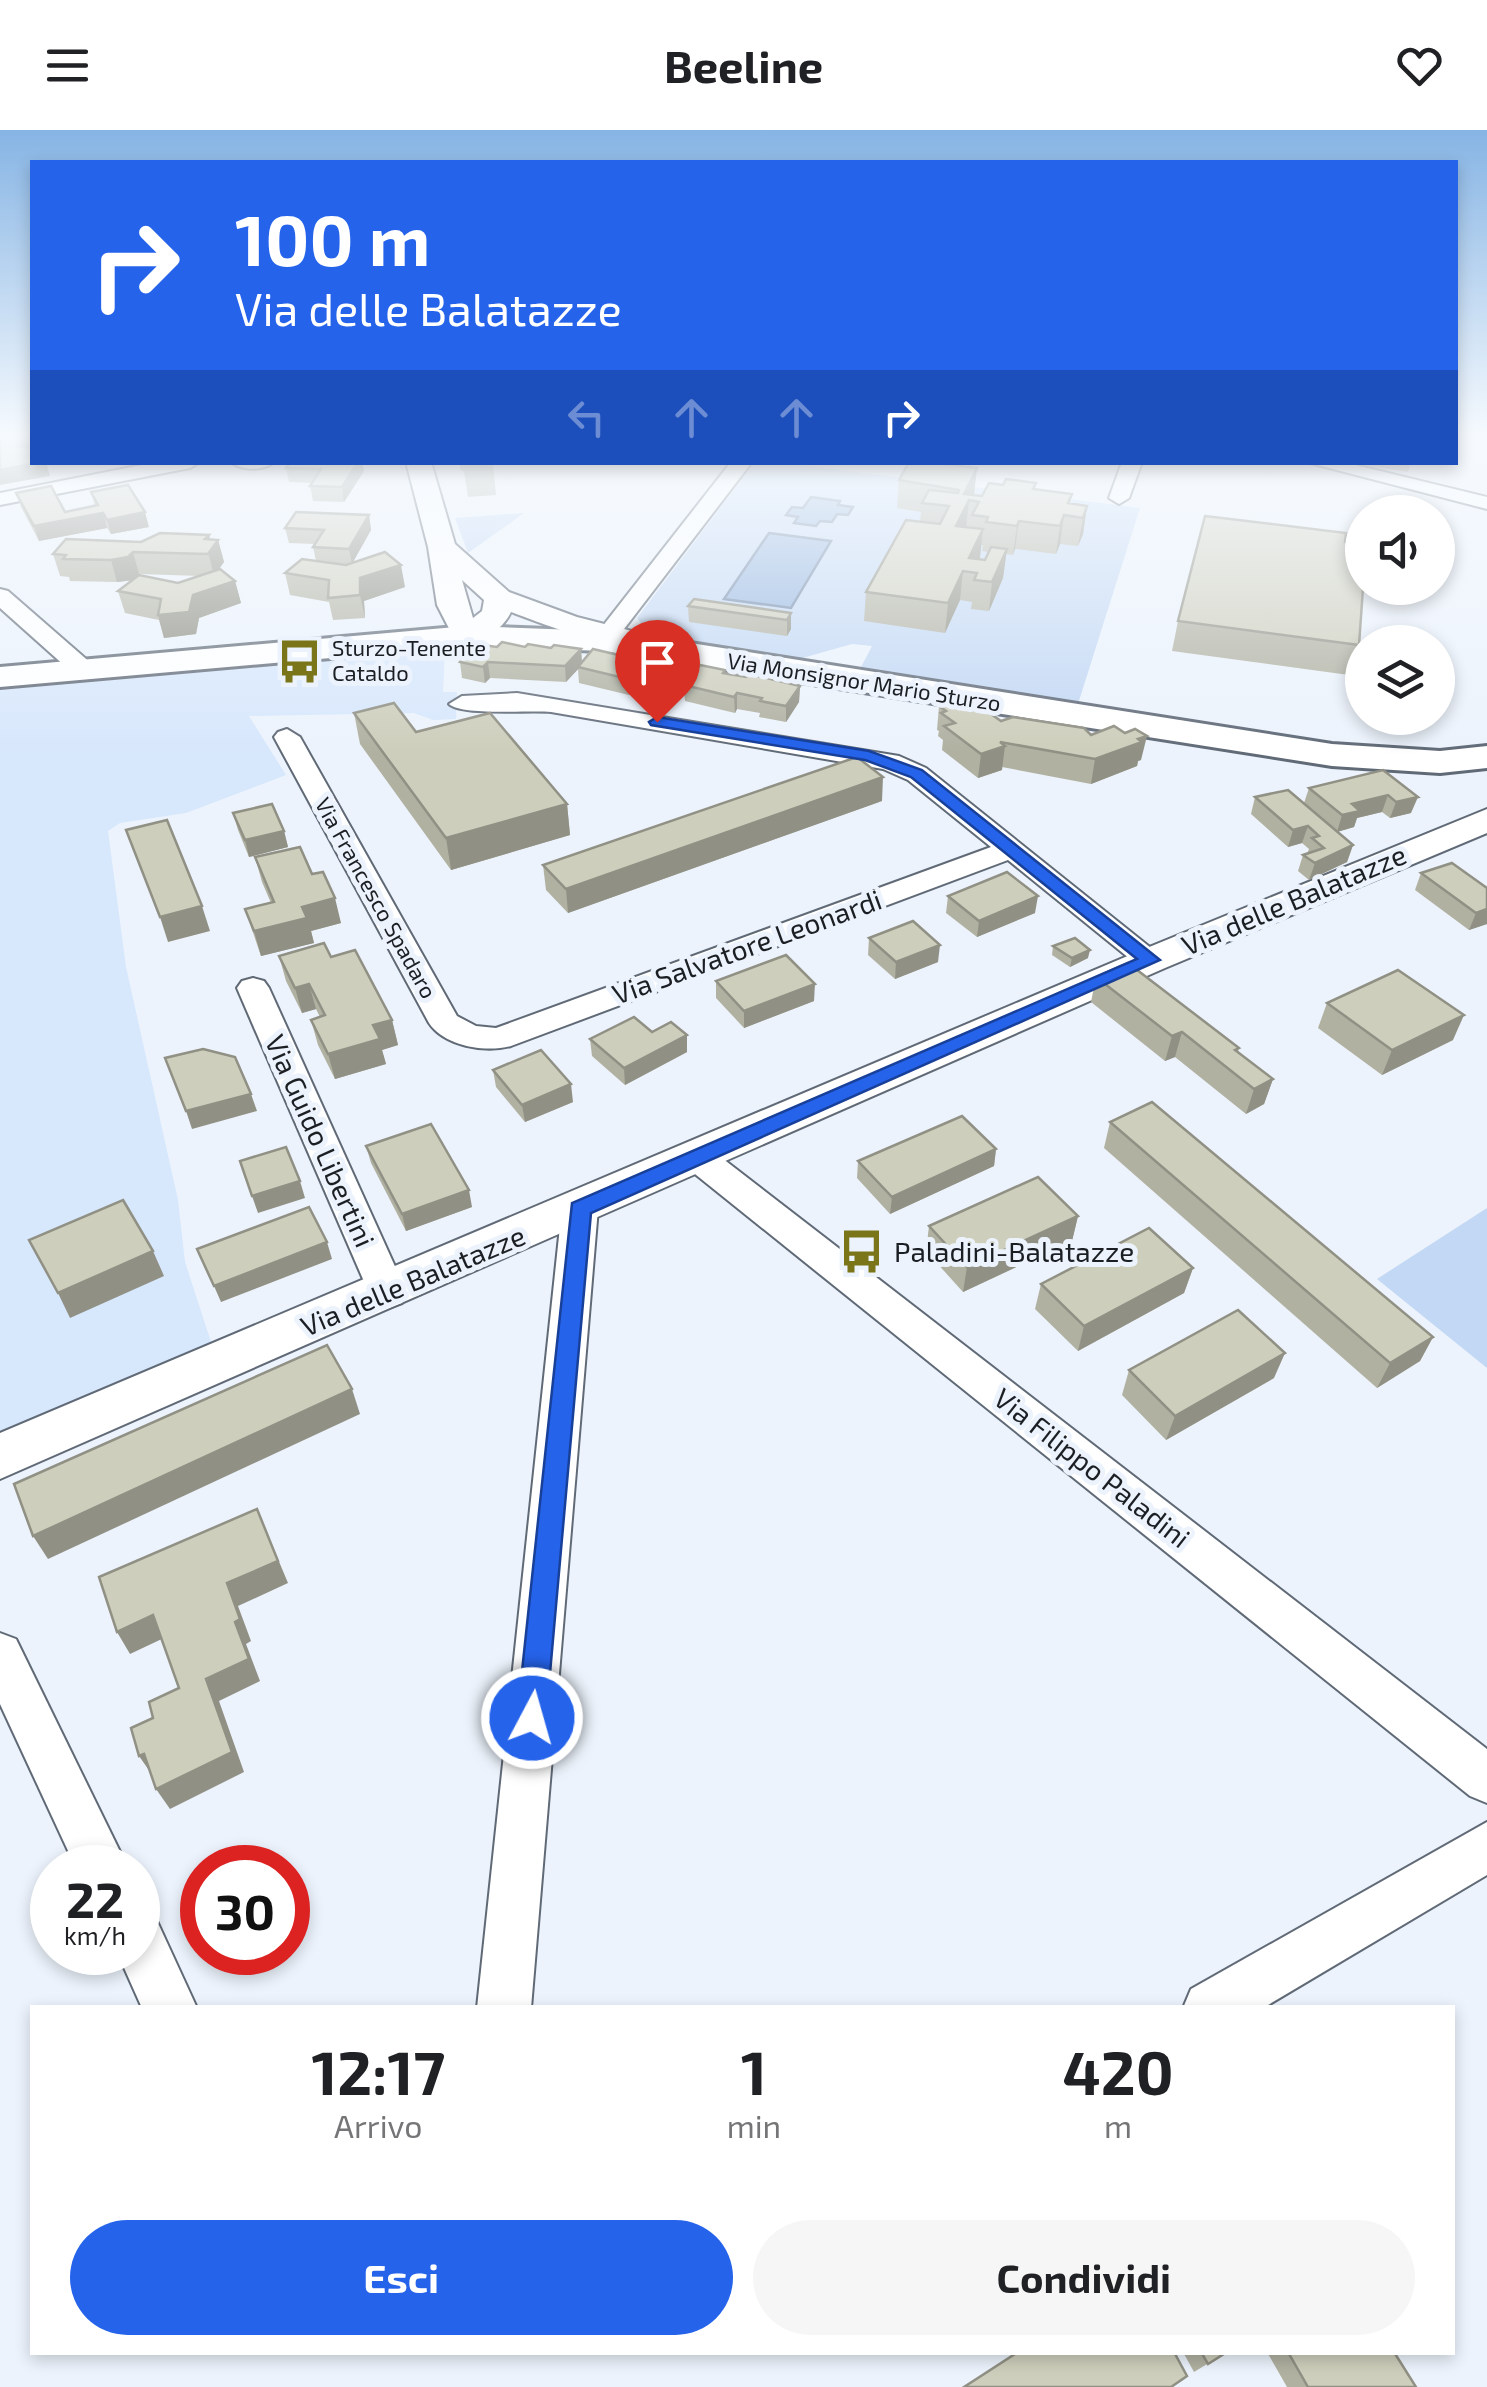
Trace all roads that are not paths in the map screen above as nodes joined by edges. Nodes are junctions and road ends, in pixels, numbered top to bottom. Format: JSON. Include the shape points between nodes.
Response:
{"nodes":[{"id":1,"x":441,"y":542,"type":"edge"},
{"id":2,"x":655,"y":542,"type":"edge"},
{"id":3,"x":680,"y":542,"type":"edge"},
{"id":4,"x":442,"y":546,"type":"junction"},
{"id":5,"x":0,"y":597,"type":"edge"},
{"id":6,"x":499,"y":598,"type":"junction"},
{"id":7,"x":460,"y":620,"type":"junction"},
{"id":8,"x":567,"y":624,"type":"junction"},
{"id":9,"x":606,"y":638,"type":"junction"},
{"id":10,"x":84,"y":670,"type":"junction"},
{"id":11,"x":0,"y":677,"type":"edge"},
{"id":12,"x":462,"y":704,"type":"dead end"},
{"id":13,"x":287,"y":737,"type":"dead end"},
{"id":14,"x":1487,"y":757,"type":"edge"},
{"id":15,"x":1487,"y":820,"type":"edge"},
{"id":16,"x":1012,"y":848,"type":"junction"},
{"id":17,"x":1150,"y":960,"type":"junction"},
{"id":18,"x":253,"y":988,"type":"dead end"},
{"id":19,"x":481,"y":1038,"type":"joint"},
{"id":20,"x":698,"y":1156,"type":"junction"},
{"id":21,"x":580,"y":1208,"type":"junction"},
{"id":22,"x":388,"y":1292,"type":"junction"},
{"id":23,"x":0,"y":1457,"type":"edge"},
{"id":24,"x":0,"y":1654,"type":"edge"},
{"id":25,"x":1487,"y":1779,"type":"edge"},
{"id":26,"x":92,"y":1845,"type":"edge"},
{"id":27,"x":1487,"y":1847,"type":"edge"},
{"id":28,"x":154,"y":1975,"type":"edge"},
{"id":29,"x":169,"y":2005,"type":"edge"},
{"id":30,"x":504,"y":2005,"type":"edge"},
{"id":31,"x":1215,"y":2005,"type":"edge"}],
"edges":[{"from":1,"to":4,"type":"street"},
{"from":2,"to":8,"type":"street","via":[[601,612]]},
{"from":3,"to":9,"type":"street"},
{"from":4,"to":6,"type":"street"},
{"from":4,"to":7,"type":"street"},
{"from":5,"to":10,"type":"street"},
{"from":6,"to":7,"type":"street","via":[[496,615]]},
{"from":6,"to":8,"type":"street"},
{"from":7,"to":9,"type":"main road","name":"Via Monsignor Mario Sturzo"},
{"from":7,"to":10,"type":"main road","name":"Via Monsignor Mario Sturzo","via":[[394,642]]},
{"from":8,"to":9,"type":"street"},
{"from":9,"to":14,"type":"main road","name":"Via Monsignor Mario Sturzo","via":[[1332,755],[1440,762]]},
{"from":10,"to":11,"type":"main road","name":"Via Monsignor Mario Sturzo"},
{"from":12,"to":16,"type":"street","via":[[551,704],[869,756],[916,774]]},
{"from":13,"to":19,"type":"street","name":"Via Francesco Spadaro","via":[[445,1023]]},
{"from":15,"to":17,"type":"street","name":"Via delle Balatazze"},
{"from":16,"to":17,"type":"street"},
{"from":16,"to":19,"type":"street","name":"Via Salvatore Leonardi","via":[[498,1039]]},
{"from":17,"to":20,"type":"street","name":"Via delle Balatazze"},
{"from":18,"to":22,"type":"street","name":"Via Guido Libertini"},
{"from":20,"to":21,"type":"street","name":"Via delle Balatazze"},
{"from":20,"to":25,"type":"street","name":"Via Filippo Paladini"},
{"from":21,"to":22,"type":"street","name":"Via delle Balatazze"},
{"from":21,"to":30,"type":"street"},
{"from":22,"to":23,"type":"street","name":"Via delle Balatazze"},
{"from":24,"to":26,"type":"street"},
{"from":27,"to":31,"type":"street"},
{"from":28,"to":29,"type":"street"}]}
